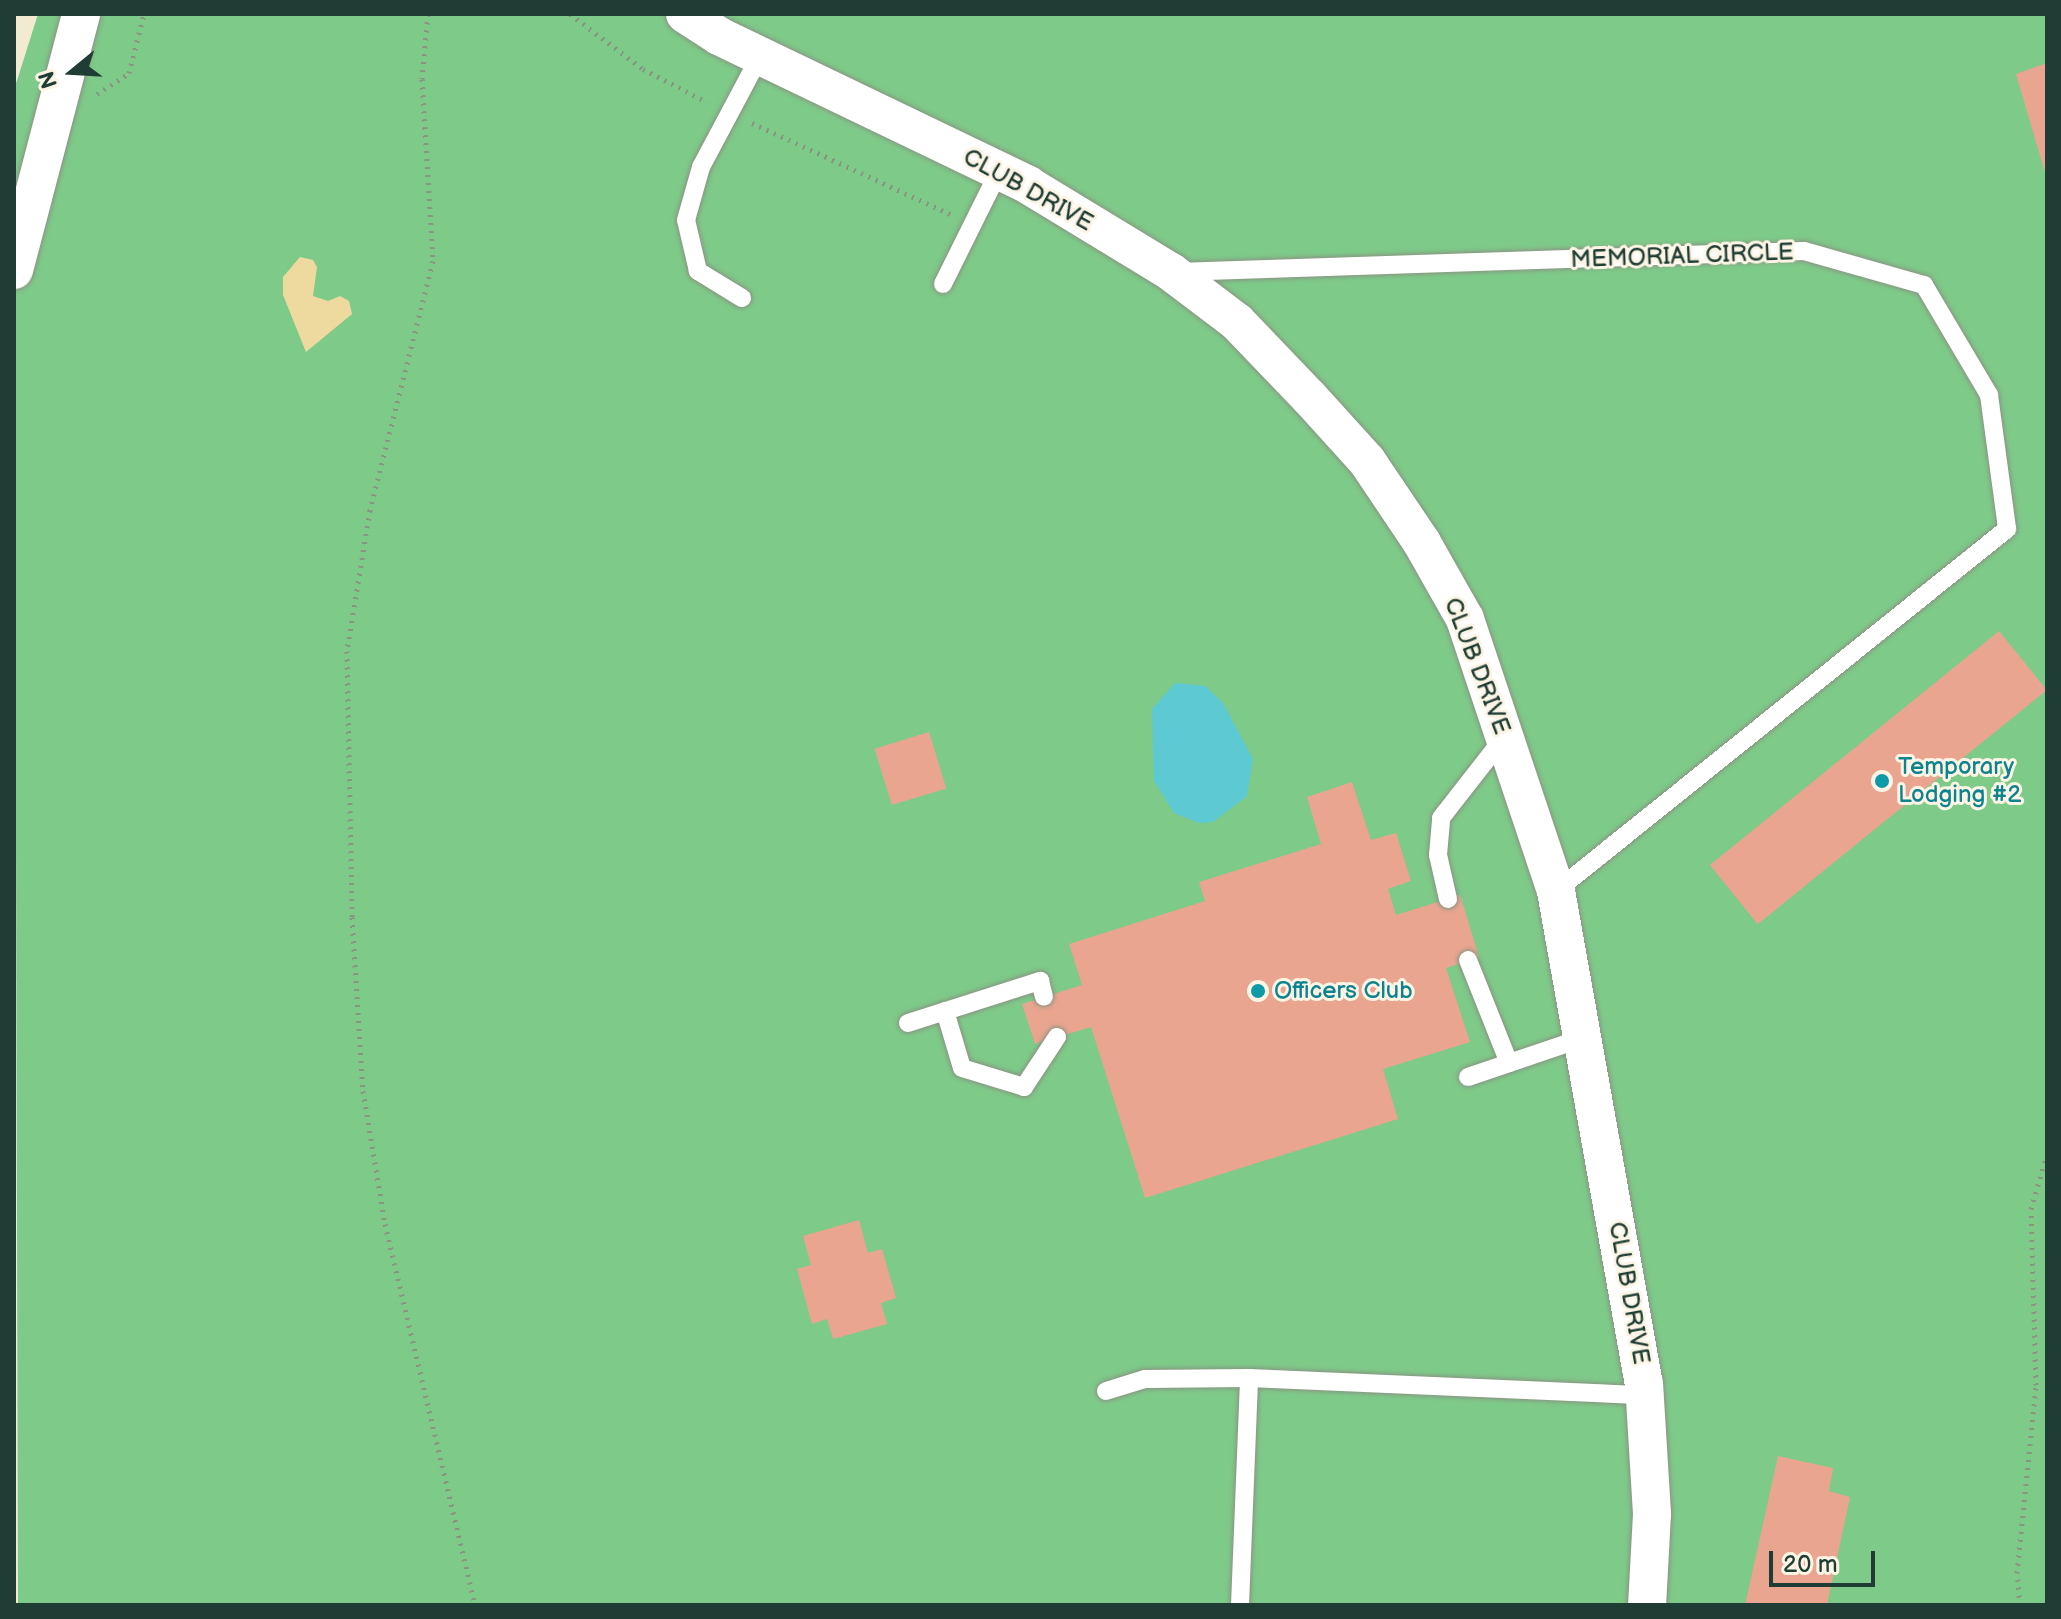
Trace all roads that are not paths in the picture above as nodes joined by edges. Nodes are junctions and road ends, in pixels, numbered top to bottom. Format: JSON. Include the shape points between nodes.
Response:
{"nodes":[{"id":1,"x":81,"y":14,"type":"edge"},
{"id":2,"x":685,"y":14,"type":"edge"},
{"id":3,"x":760,"y":56,"type":"junction"},
{"id":4,"x":999,"y":171,"type":"junction"},
{"id":5,"x":14,"y":270,"type":"edge"},
{"id":6,"x":1171,"y":272,"type":"junction"},
{"id":7,"x":943,"y":284,"type":"dead end"},
{"id":8,"x":742,"y":298,"type":"dead end"},
{"id":9,"x":1505,"y":736,"type":"junction"},
{"id":10,"x":1556,"y":891,"type":"junction"},
{"id":11,"x":1448,"y":899,"type":"dead end"},
{"id":12,"x":1468,"y":960,"type":"dead end"},
{"id":13,"x":1044,"y":997,"type":"dead end"},
{"id":14,"x":945,"y":1011,"type":"junction"},
{"id":15,"x":908,"y":1023,"type":"dead end"},
{"id":16,"x":1057,"y":1037,"type":"dead end"},
{"id":17,"x":1583,"y":1038,"type":"junction"},
{"id":18,"x":1509,"y":1063,"type":"junction"},
{"id":19,"x":1468,"y":1077,"type":"dead end"},
{"id":20,"x":1249,"y":1378,"type":"junction"},
{"id":21,"x":1106,"y":1391,"type":"dead end"},
{"id":22,"x":1644,"y":1395,"type":"junction"},
{"id":23,"x":1240,"y":1605,"type":"edge"},
{"id":24,"x":1647,"y":1605,"type":"edge"}],
"edges":[{"from":1,"to":5,"type":"street"},
{"from":2,"to":3,"type":"street","name":"CLUB DRIVE"},
{"from":3,"to":4,"type":"street","name":"CLUB DRIVE"},
{"from":3,"to":8,"type":"lane","via":[[701,167],[686,220],[698,271]]},
{"from":4,"to":6,"type":"street","name":"CLUB DRIVE"},
{"from":4,"to":7,"type":"lane"},
{"from":6,"to":9,"type":"street","name":"CLUB DRIVE","via":[[1237,322],[1367,461],[1465,619]]},
{"from":6,"to":10,"type":"lane","name":"MEMORIAL CIRCLE","via":[[1804,251],[1924,285],[1989,395],[2007,529]]},
{"from":9,"to":10,"type":"street","name":"CLUB DRIVE"},
{"from":9,"to":11,"type":"lane","via":[[1441,818],[1438,855]]},
{"from":10,"to":17,"type":"street","name":"CLUB DRIVE"},
{"from":12,"to":18,"type":"lane"},
{"from":13,"to":14,"type":"lane","via":[[1040,981]]},
{"from":14,"to":15,"type":"lane"},
{"from":14,"to":16,"type":"lane","via":[[962,1068],[1024,1087]]},
{"from":17,"to":18,"type":"lane"},
{"from":17,"to":22,"type":"street","name":"CLUB DRIVE"},
{"from":18,"to":19,"type":"lane"},
{"from":20,"to":21,"type":"lane","via":[[1145,1379]]},
{"from":20,"to":22,"type":"lane"},
{"from":20,"to":23,"type":"lane"},
{"from":22,"to":24,"type":"street","name":"CLUB DRIVE","via":[[1652,1514]]}]}
